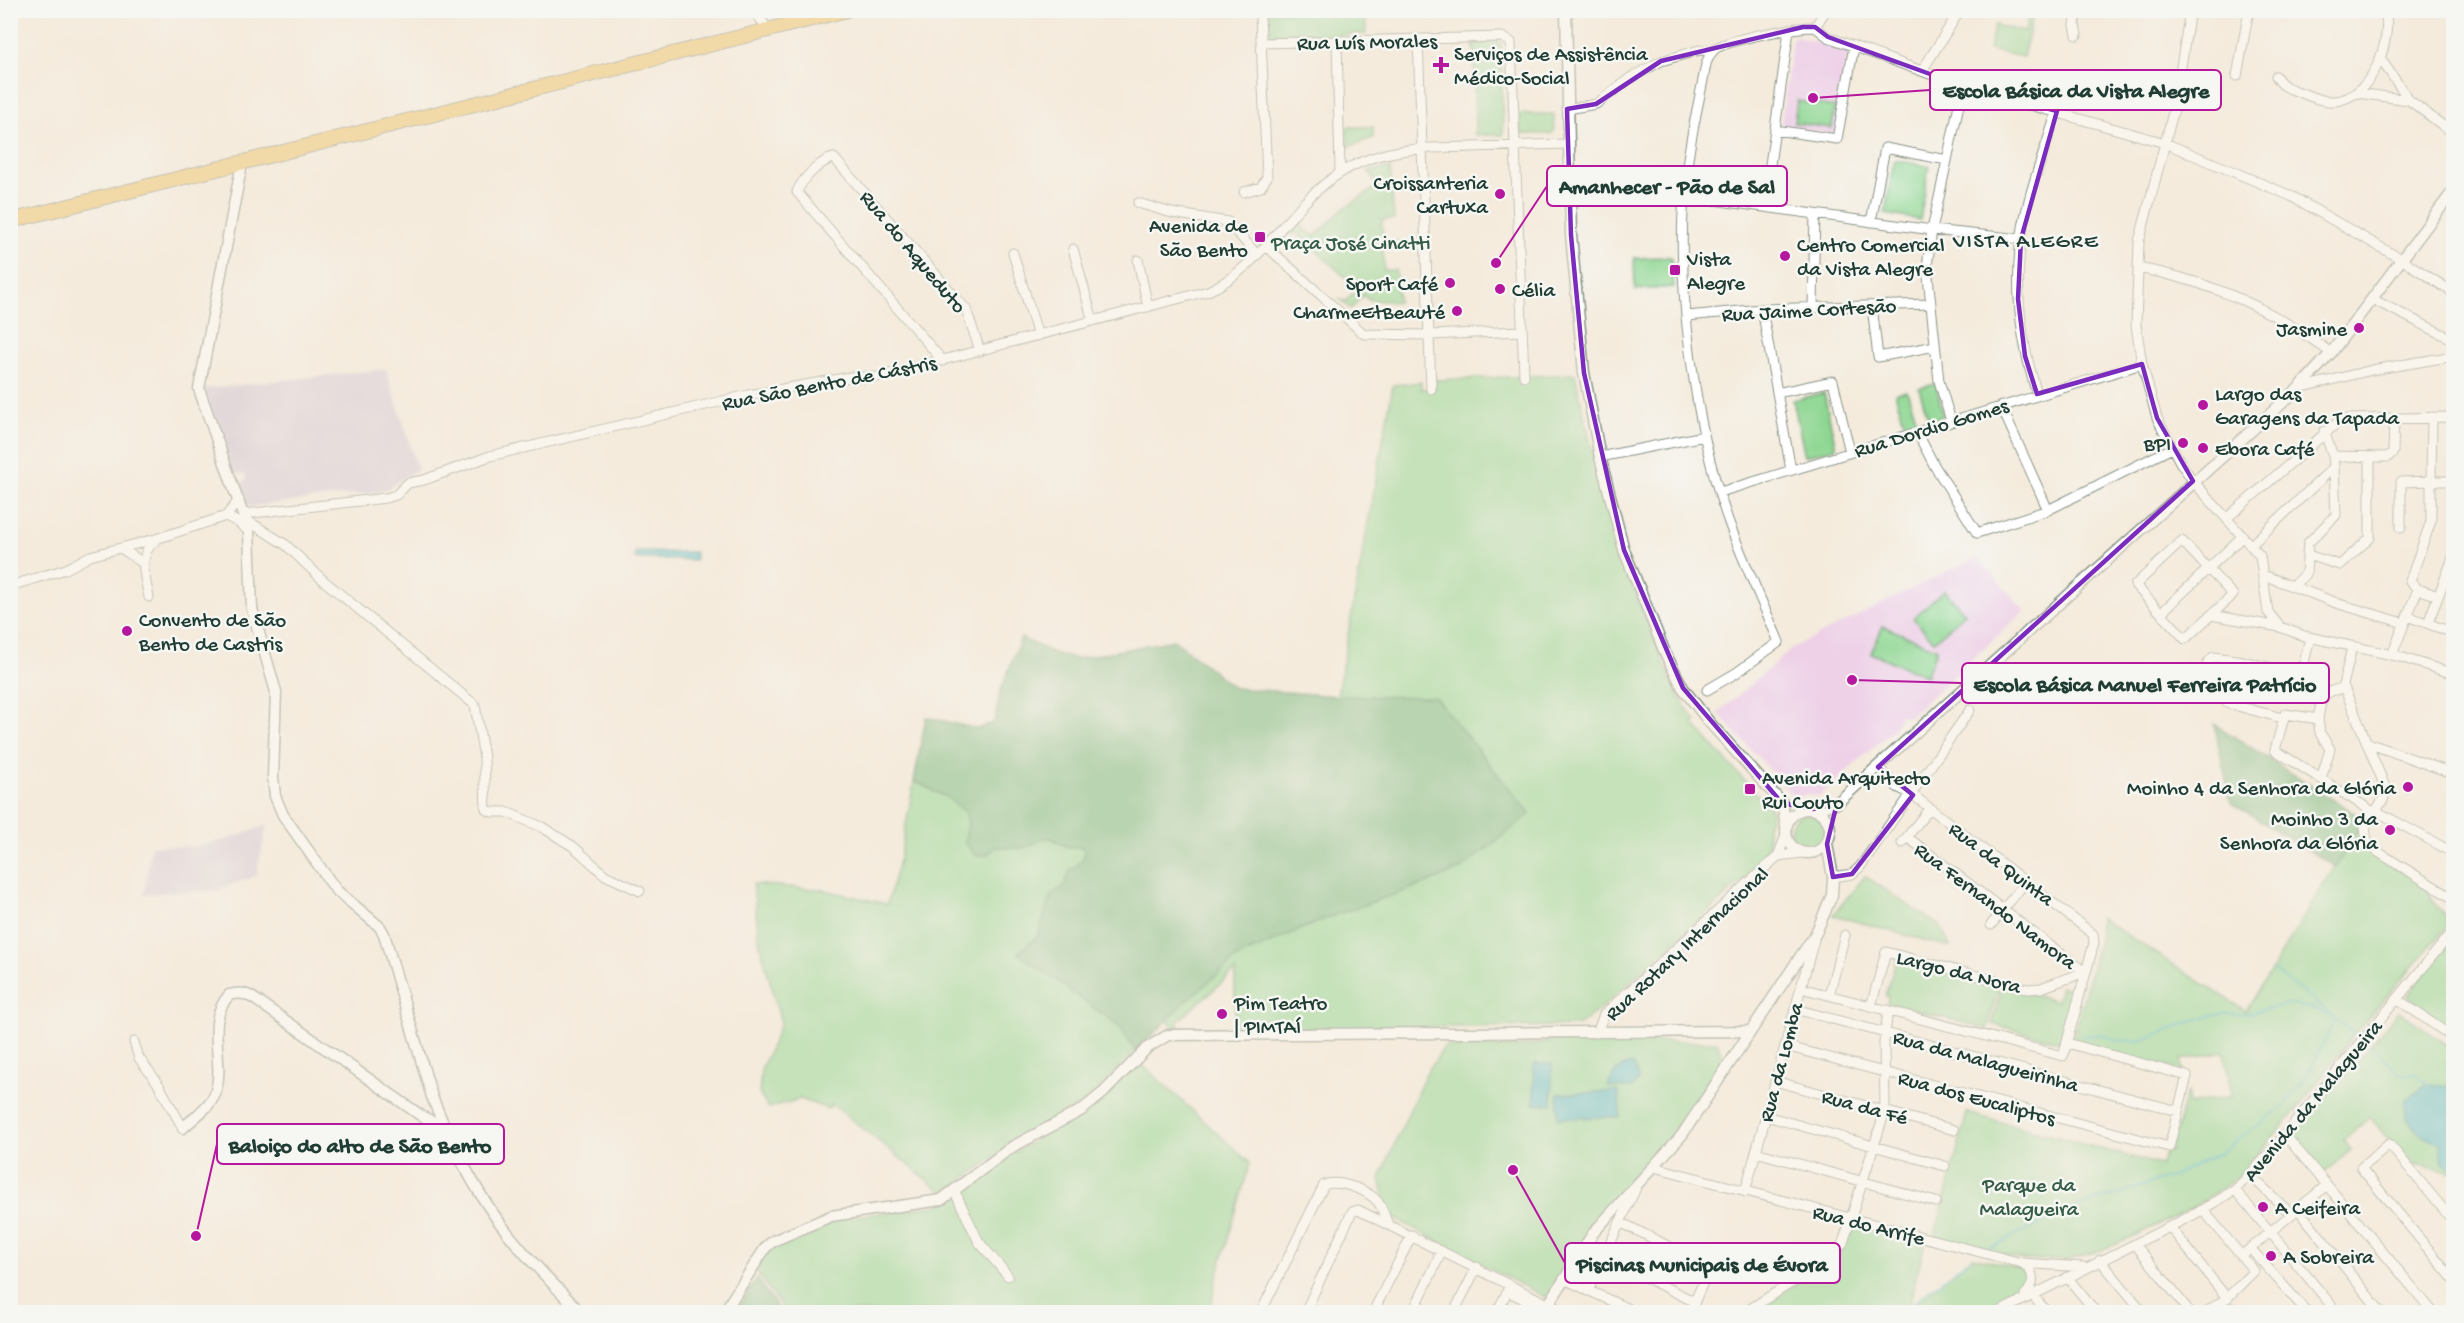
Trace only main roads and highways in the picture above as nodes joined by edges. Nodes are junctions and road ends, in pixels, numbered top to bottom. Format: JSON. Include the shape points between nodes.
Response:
{"nodes":[{"id":1,"x":847,"y":10,"type":"edge"},
{"id":2,"x":10,"y":221,"type":"edge"}],
"edges":[{"from":1,"to":2,"type":"main road"}]}
